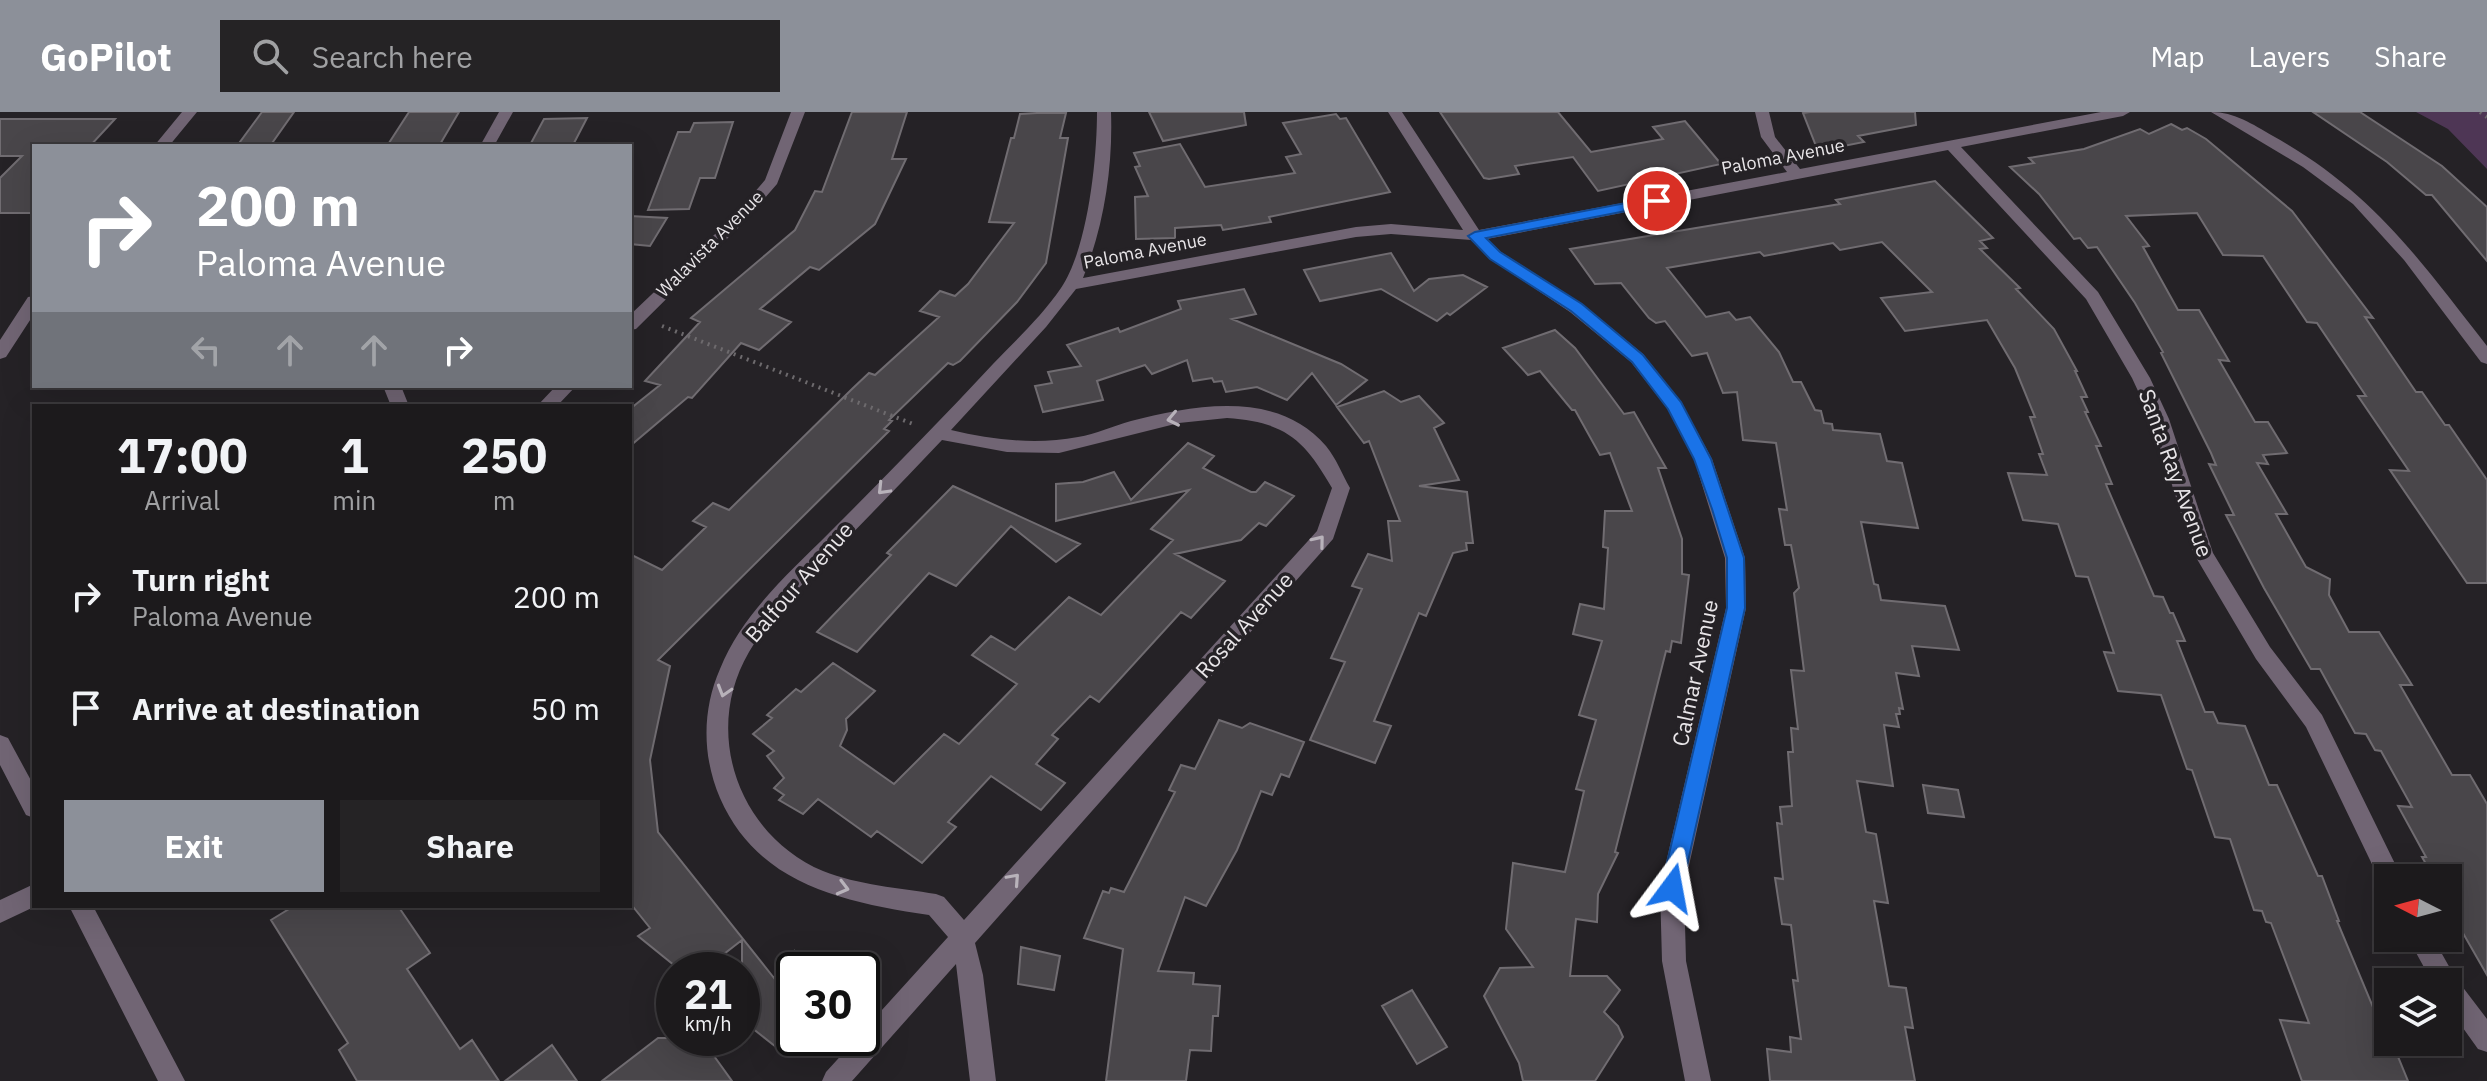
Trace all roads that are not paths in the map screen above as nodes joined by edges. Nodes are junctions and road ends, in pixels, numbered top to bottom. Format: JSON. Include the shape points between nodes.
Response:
{"nodes":[{"id":1,"x":190,"y":112,"type":"edge"},
{"id":2,"x":506,"y":112,"type":"edge"},
{"id":3,"x":798,"y":112,"type":"edge"},
{"id":4,"x":1104,"y":112,"type":"edge"},
{"id":5,"x":1395,"y":112,"type":"edge"},
{"id":6,"x":1762,"y":112,"type":"edge"},
{"id":7,"x":2123,"y":112,"type":"edge"},
{"id":8,"x":2218,"y":112,"type":"edge"},
{"id":9,"x":163,"y":144,"type":"edge"},
{"id":10,"x":488,"y":144,"type":"edge"},
{"id":11,"x":1952,"y":146,"type":"junction"},
{"id":12,"x":1796,"y":174,"type":"junction"},
{"id":13,"x":1475,"y":236,"type":"junction"},
{"id":14,"x":1071,"y":285,"type":"junction"},
{"id":15,"x":32,"y":304,"type":"edge"},
{"id":16,"x":634,"y":321,"type":"edge"},
{"id":17,"x":0,"y":353,"type":"edge"},
{"id":18,"x":2487,"y":358,"type":"edge"},
{"id":19,"x":565,"y":388,"type":"edge"},
{"id":20,"x":548,"y":404,"type":"edge"},
{"id":21,"x":938,"y":433,"type":"junction"},
{"id":22,"x":0,"y":744,"type":"edge"},
{"id":23,"x":29,"y":783,"type":"edge"},
{"id":24,"x":2383,"y":864,"type":"edge"},
{"id":25,"x":32,"y":896,"type":"edge"},
{"id":26,"x":82,"y":908,"type":"edge"},
{"id":27,"x":0,"y":912,"type":"edge"},
{"id":28,"x":962,"y":937,"type":"junction"},
{"id":29,"x":2462,"y":1005,"type":"edge"},
{"id":30,"x":2487,"y":1040,"type":"edge"},
{"id":31,"x":172,"y":1081,"type":"edge"},
{"id":32,"x":835,"y":1081,"type":"edge"},
{"id":33,"x":983,"y":1081,"type":"edge"},
{"id":34,"x":1698,"y":1081,"type":"edge"}],
"edges":[{"from":1,"to":9,"type":"street"},
{"from":2,"to":10,"type":"street"},
{"from":3,"to":16,"type":"street","name":"Walavista Avenue","via":[[772,181]]},
{"from":4,"to":14,"type":"street","name":"Balfour Avenue","via":[[1105,152]]},
{"from":5,"to":13,"type":"street","name":"Calmar Avenue"},
{"from":6,"to":12,"type":"street","via":[[1768,137]]},
{"from":7,"to":11,"type":"street","name":"Paloma Avenue"},
{"from":8,"to":18,"type":"street","via":[[2287,148],[2359,201]]},
{"from":11,"to":12,"type":"street","name":"Paloma Avenue"},
{"from":11,"to":24,"type":"street","name":"Santa Ray Avenue","via":[[2092,296],[2160,419],[2204,554],[2263,653],[2314,721]]},
{"from":12,"to":13,"type":"street","name":"Paloma Avenue"},
{"from":13,"to":14,"type":"street","name":"Paloma Avenue","via":[[1391,229],[1356,232]]},
{"from":13,"to":34,"type":"street","name":"Calmar Avenue","via":[[1637,358],[1675,406],[1703,459],[1735,558],[1736,608],[1672,888],[1674,961]]},
{"from":14,"to":21,"type":"street","name":"Balfour Avenue"},
{"from":15,"to":17,"type":"street"},
{"from":19,"to":20,"type":"street"},
{"from":21,"to":28,"type":"street","name":"Balfour Avenue","one_way":true,"via":[[754,627],[731,666],[716,716],[720,777],[745,824],[776,857],[816,881],[936,905]]},
{"from":28,"to":21,"type":"street","name":"Rosal Avenue","one_way":true,"via":[[1326,534],[1341,488],[1317,447],[1277,418],[1216,409],[1079,444],[988,446]]},
{"from":22,"to":23,"type":"street"},
{"from":25,"to":27,"type":"street"},
{"from":26,"to":31,"type":"street"},
{"from":28,"to":32,"type":"street","name":"Rosal Avenue"},
{"from":28,"to":33,"type":"street","name":"Balfour Avenue"},
{"from":29,"to":30,"type":"street"}]}
